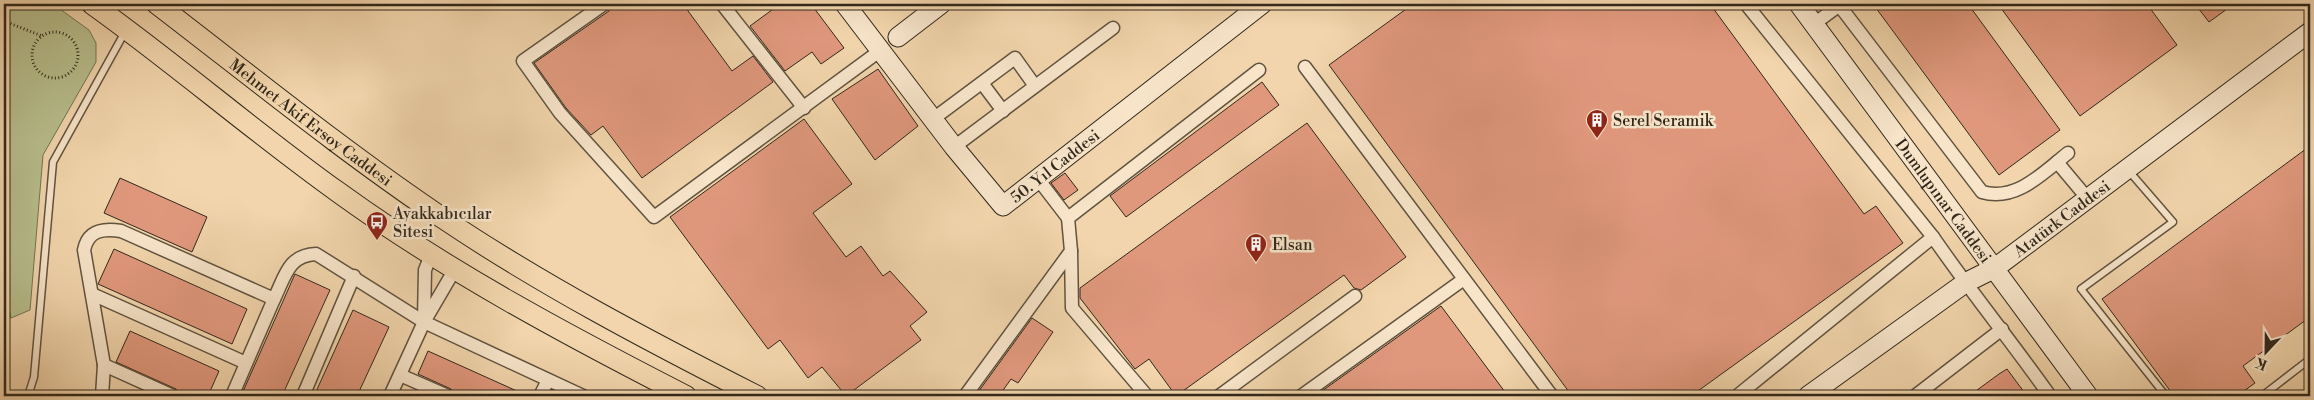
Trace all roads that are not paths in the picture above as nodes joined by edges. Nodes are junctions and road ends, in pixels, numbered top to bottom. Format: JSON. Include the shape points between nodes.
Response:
{"nodes":[{"id":1,"x":92,"y":4,"type":"edge"},
{"id":2,"x":157,"y":4,"type":"edge"},
{"id":3,"x":604,"y":4,"type":"edge"},
{"id":4,"x":722,"y":4,"type":"edge"},
{"id":5,"x":845,"y":4,"type":"edge"},
{"id":6,"x":941,"y":4,"type":"edge"},
{"id":7,"x":1262,"y":4,"type":"edge"},
{"id":8,"x":1746,"y":4,"type":"edge"},
{"id":9,"x":1799,"y":4,"type":"edge"},
{"id":10,"x":1840,"y":4,"type":"edge"},
{"id":11,"x":1814,"y":24,"type":"junction"},
{"id":12,"x":127,"y":28,"type":"junction"},
{"id":13,"x":1113,"y":28,"type":"dead end"},
{"id":14,"x":2310,"y":32,"type":"edge"},
{"id":15,"x":898,"y":37,"type":"dead end"},
{"id":16,"x":881,"y":50,"type":"junction"},
{"id":17,"x":1305,"y":67,"type":"dead end"},
{"id":18,"x":1259,"y":70,"type":"dead end"},
{"id":19,"x":982,"y":83,"type":"junction"},
{"id":20,"x":1035,"y":86,"type":"junction"},
{"id":21,"x":804,"y":108,"type":"junction"},
{"id":22,"x":1002,"y":111,"type":"junction"},
{"id":23,"x":933,"y":119,"type":"junction"},
{"id":24,"x":954,"y":147,"type":"junction"},
{"id":25,"x":2068,"y":153,"type":"dead end"},
{"id":26,"x":2056,"y":162,"type":"junction"},
{"id":27,"x":2127,"y":169,"type":"junction"},
{"id":28,"x":1038,"y":179,"type":"junction"},
{"id":29,"x":2088,"y":199,"type":"junction"},
{"id":30,"x":1068,"y":218,"type":"junction"},
{"id":31,"x":1933,"y":237,"type":"junction"},
{"id":32,"x":1071,"y":250,"type":"junction"},
{"id":33,"x":431,"y":255,"type":"junction"},
{"id":34,"x":1995,"y":268,"type":"junction"},
{"id":35,"x":455,"y":269,"type":"junction"},
{"id":36,"x":354,"y":276,"type":"junction"},
{"id":37,"x":1464,"y":279,"type":"junction"},
{"id":38,"x":1964,"y":283,"type":"junction"},
{"id":39,"x":92,"y":294,"type":"junction"},
{"id":40,"x":1355,"y":296,"type":"dead end"},
{"id":41,"x":274,"y":299,"type":"junction"},
{"id":42,"x":424,"y":322,"type":"junction"},
{"id":43,"x":2002,"y":328,"type":"junction"},
{"id":44,"x":2310,"y":358,"type":"edge"},
{"id":45,"x":246,"y":363,"type":"junction"},
{"id":46,"x":104,"y":365,"type":"junction"},
{"id":47,"x":400,"y":375,"type":"junction"},
{"id":48,"x":548,"y":380,"type":"junction"},
{"id":49,"x":152,"y":392,"type":"edge"},
{"id":50,"x":28,"y":396,"type":"edge"},
{"id":51,"x":102,"y":396,"type":"edge"},
{"id":52,"x":173,"y":396,"type":"edge"},
{"id":53,"x":232,"y":396,"type":"edge"},
{"id":54,"x":303,"y":396,"type":"edge"},
{"id":55,"x":390,"y":396,"type":"edge"},
{"id":56,"x":448,"y":396,"type":"edge"},
{"id":57,"x":540,"y":396,"type":"edge"},
{"id":58,"x":583,"y":396,"type":"edge"},
{"id":59,"x":686,"y":396,"type":"edge"},
{"id":60,"x":757,"y":396,"type":"edge"},
{"id":61,"x":966,"y":396,"type":"edge"},
{"id":62,"x":1147,"y":396,"type":"edge"},
{"id":63,"x":1219,"y":396,"type":"edge"},
{"id":64,"x":1301,"y":396,"type":"edge"},
{"id":65,"x":1552,"y":396,"type":"edge"},
{"id":66,"x":1737,"y":396,"type":"edge"},
{"id":67,"x":1808,"y":396,"type":"edge"},
{"id":68,"x":1915,"y":396,"type":"edge"},
{"id":69,"x":2050,"y":396,"type":"edge"},
{"id":70,"x":2088,"y":396,"type":"edge"},
{"id":71,"x":2166,"y":396,"type":"edge"},
{"id":72,"x":2262,"y":396,"type":"edge"}],
"edges":[{"from":1,"to":12,"type":"main road"},
{"from":2,"to":60,"type":"main road","name":"Mehmet Akif Ersoy Caddesi","via":[[361,162],[442,218],[609,320]]},
{"from":3,"to":21,"type":"street","via":[[523,61],[560,113],[654,217]]},
{"from":4,"to":21,"type":"street"},
{"from":5,"to":16,"type":"street","name":"50. Yıl Caddesi"},
{"from":6,"to":15,"type":"street"},
{"from":7,"to":28,"type":"street","name":"50. Yıl Caddesi"},
{"from":8,"to":31,"type":"street"},
{"from":9,"to":11,"type":"street","name":"Dumlupınar Caddesi"},
{"from":10,"to":11,"type":"street"},
{"from":10,"to":26,"type":"street","via":[[1982,192],[1996,196],[2025,187]]},
{"from":11,"to":34,"type":"street","name":"Dumlupınar Caddesi"},
{"from":12,"to":33,"type":"main road","via":[[338,192]]},
{"from":12,"to":50,"type":"lane","via":[[53,162],[34,376]]},
{"from":13,"to":20,"type":"street"},
{"from":14,"to":27,"type":"street","name":"Atatürk Caddesi"},
{"from":16,"to":21,"type":"street"},
{"from":16,"to":23,"type":"street","name":"50. Yıl Caddesi"},
{"from":17,"to":37,"type":"street"},
{"from":18,"to":30,"type":"street"},
{"from":19,"to":20,"type":"street","via":[[1015,58]]},
{"from":19,"to":22,"type":"street"},
{"from":19,"to":23,"type":"street"},
{"from":20,"to":22,"type":"street"},
{"from":22,"to":24,"type":"street"},
{"from":23,"to":24,"type":"street","name":"50. Yıl Caddesi"},
{"from":24,"to":28,"type":"street","name":"50. Yıl Caddesi","via":[[1003,206]]},
{"from":25,"to":26,"type":"street"},
{"from":26,"to":29,"type":"street"},
{"from":27,"to":29,"type":"street","name":"Atatürk Caddesi"},
{"from":27,"to":71,"type":"lane","via":[[2174,222],[2081,288]]},
{"from":28,"to":30,"type":"street"},
{"from":29,"to":34,"type":"street","name":"Atatürk Caddesi"},
{"from":30,"to":32,"type":"street"},
{"from":31,"to":38,"type":"street"},
{"from":31,"to":66,"type":"street"},
{"from":32,"to":61,"type":"street"},
{"from":32,"to":62,"type":"street","via":[[1072,308]]},
{"from":33,"to":35,"type":"main road"},
{"from":33,"to":42,"type":"street","via":[[425,270]]},
{"from":34,"to":38,"type":"street","name":"Atatürk Caddesi"},
{"from":34,"to":70,"type":"street","name":"Dumlupınar Caddesi"},
{"from":35,"to":42,"type":"street"},
{"from":35,"to":59,"type":"main road"},
{"from":36,"to":41,"type":"street","via":[[316,254],[303,254],[293,262]]},
{"from":36,"to":42,"type":"street"},
{"from":36,"to":54,"type":"street"},
{"from":37,"to":64,"type":"street"},
{"from":37,"to":65,"type":"street"},
{"from":38,"to":43,"type":"street"},
{"from":38,"to":67,"type":"street","name":"Atatürk Caddesi"},
{"from":39,"to":41,"type":"street","via":[[84,260],[86,241],[97,231],[108,229],[121,231]]},
{"from":39,"to":45,"type":"street"},
{"from":39,"to":46,"type":"street"},
{"from":40,"to":63,"type":"street"},
{"from":41,"to":45,"type":"street"},
{"from":42,"to":47,"type":"street"},
{"from":42,"to":48,"type":"street"},
{"from":43,"to":68,"type":"street"},
{"from":43,"to":69,"type":"street"},
{"from":44,"to":72,"type":"lane"},
{"from":45,"to":53,"type":"street"},
{"from":46,"to":49,"type":"street"},
{"from":46,"to":51,"type":"street"},
{"from":47,"to":55,"type":"street"},
{"from":47,"to":56,"type":"street"},
{"from":48,"to":57,"type":"street"},
{"from":48,"to":58,"type":"street"},
{"from":49,"to":52,"type":"street"}]}
